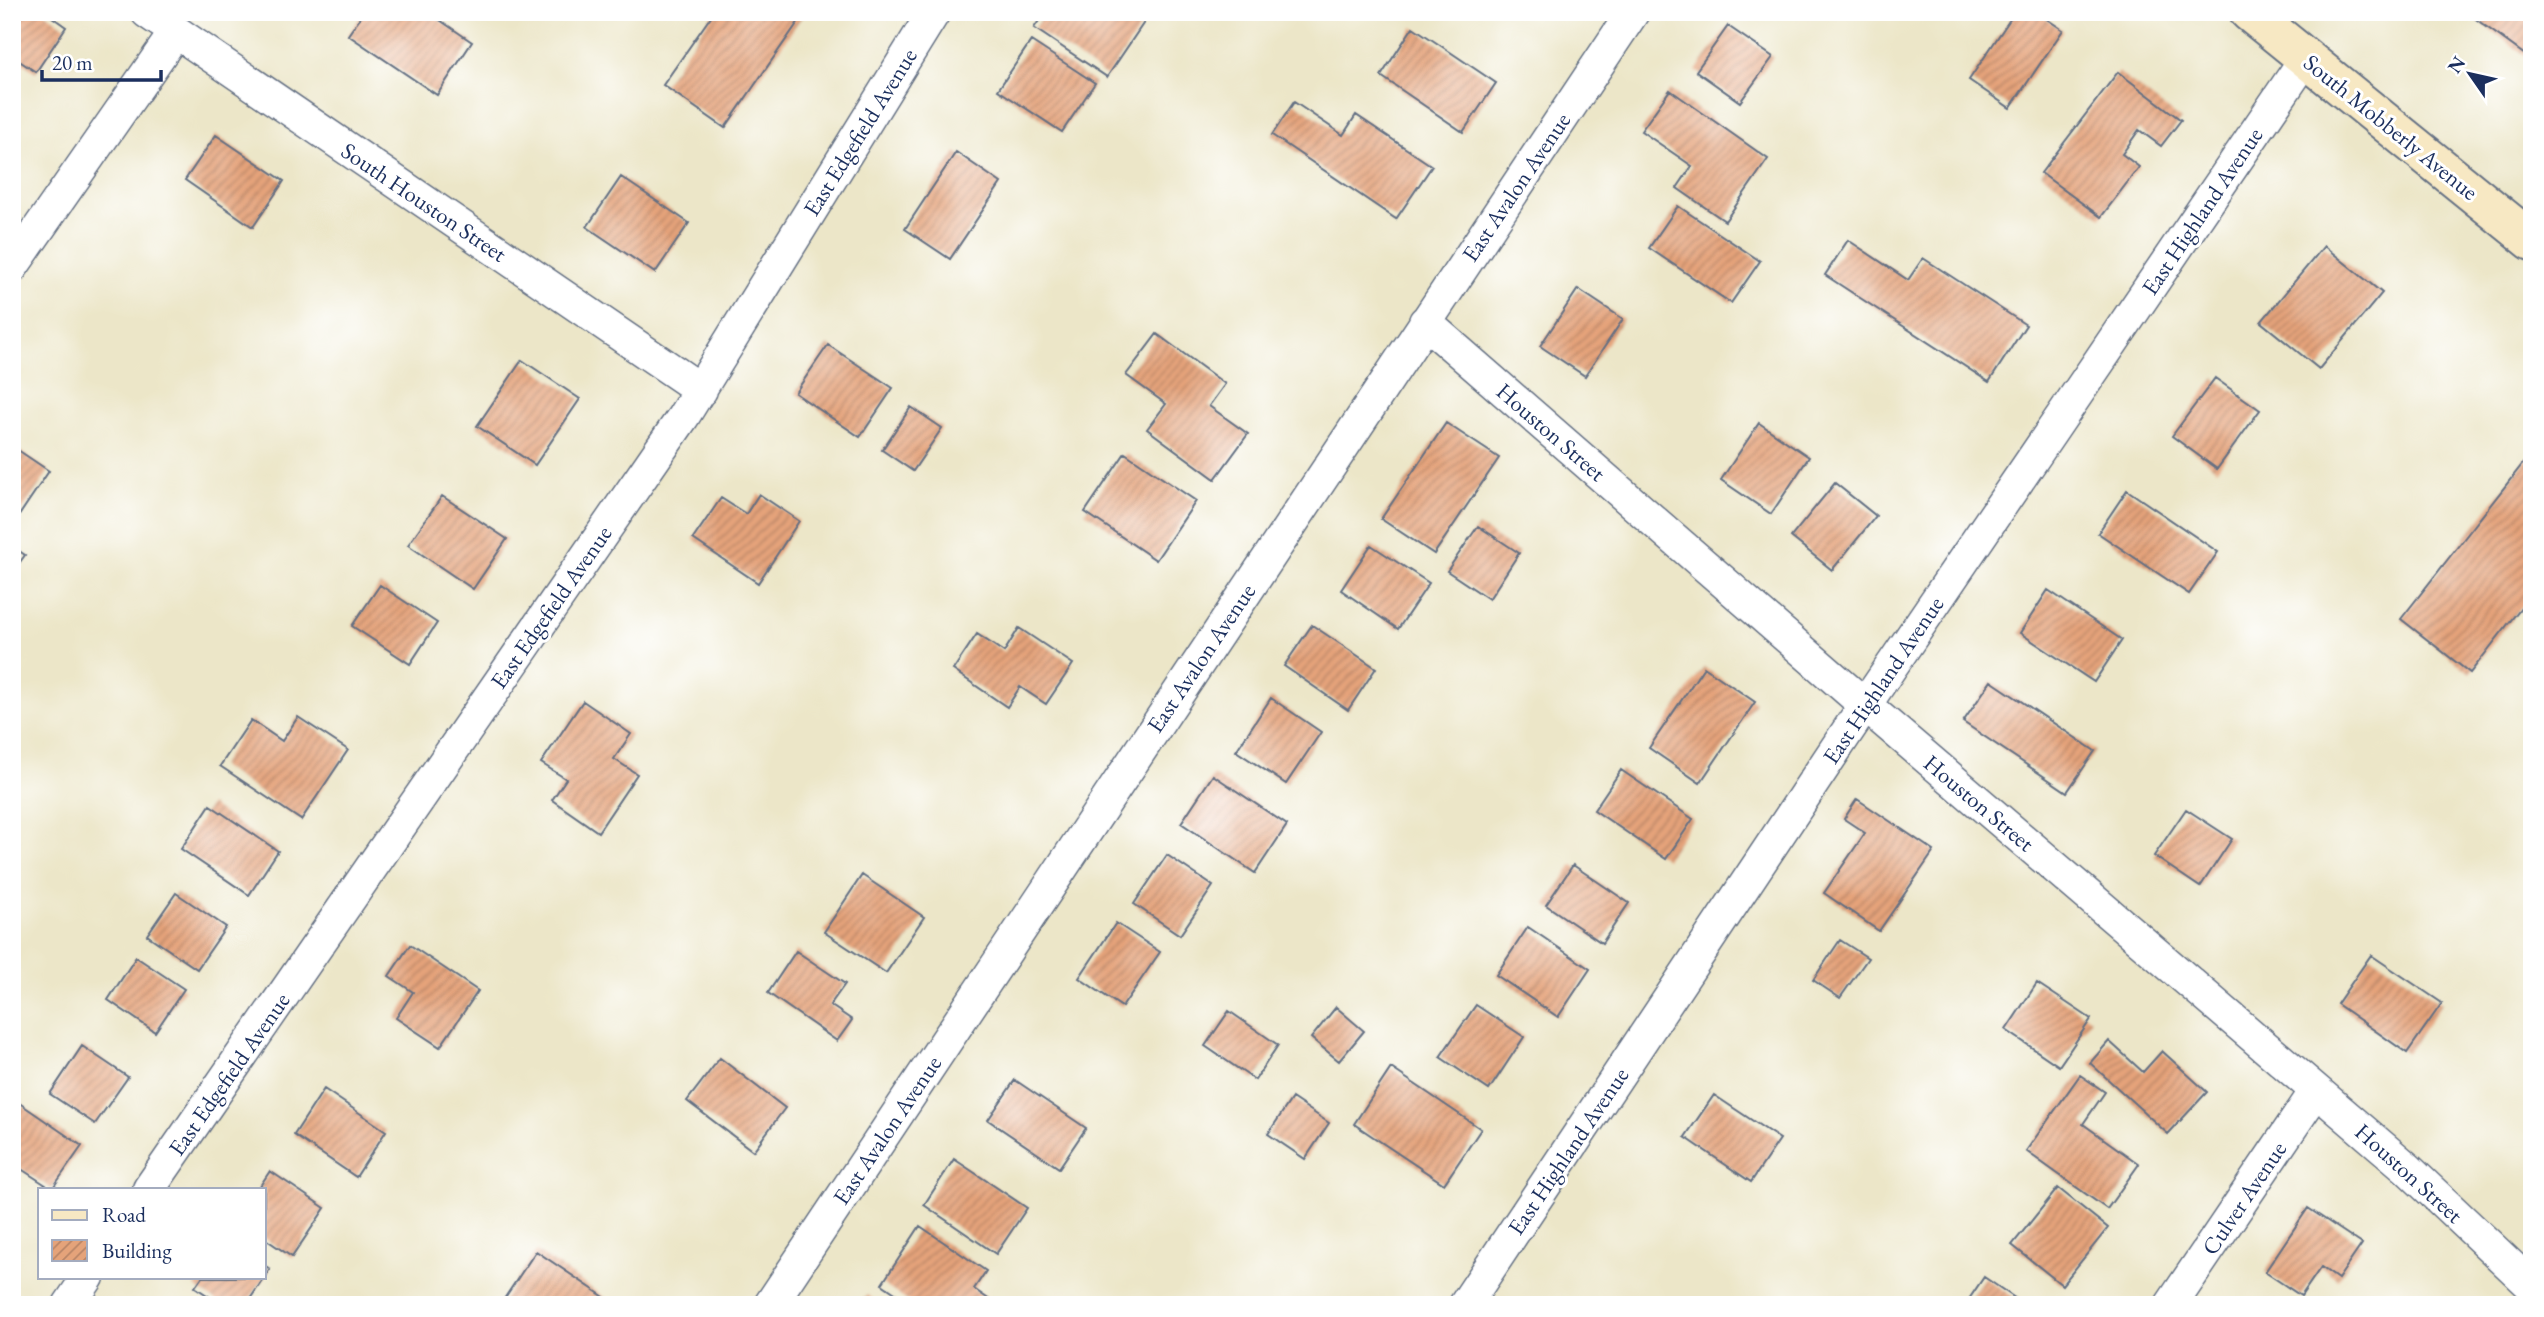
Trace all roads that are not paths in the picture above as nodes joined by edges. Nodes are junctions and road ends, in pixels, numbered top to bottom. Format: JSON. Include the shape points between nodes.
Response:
{"nodes":[{"id":1,"x":147,"y":12,"type":"edge"},
{"id":2,"x":934,"y":12,"type":"edge"},
{"id":3,"x":1633,"y":12,"type":"edge"},
{"id":4,"x":2249,"y":12,"type":"edge"},
{"id":5,"x":175,"y":33,"type":"junction"},
{"id":6,"x":2306,"y":58,"type":"junction"},
{"id":7,"x":2532,"y":241,"type":"edge"},
{"id":8,"x":12,"y":267,"type":"edge"},
{"id":9,"x":1425,"y":322,"type":"junction"},
{"id":10,"x":701,"y":390,"type":"junction"},
{"id":11,"x":1865,"y":705,"type":"junction"},
{"id":12,"x":2316,"y":1091,"type":"junction"},
{"id":13,"x":150,"y":1188,"type":"edge"},
{"id":14,"x":87,"y":1278,"type":"edge"},
{"id":15,"x":2532,"y":1286,"type":"edge"},
{"id":16,"x":69,"y":1305,"type":"edge"},
{"id":17,"x":770,"y":1305,"type":"edge"},
{"id":18,"x":1465,"y":1305,"type":"edge"},
{"id":19,"x":2171,"y":1305,"type":"edge"}],
"edges":[{"from":1,"to":5,"type":"street","name":"South Houston Street"},
{"from":2,"to":10,"type":"street","name":"East Edgefield Avenue"},
{"from":3,"to":9,"type":"street","name":"East Avalon Avenue"},
{"from":4,"to":6,"type":"main road","name":"South Mobberly Avenue"},
{"from":5,"to":8,"type":"street"},
{"from":5,"to":10,"type":"street","name":"South Houston Street"},
{"from":6,"to":7,"type":"main road","name":"South Mobberly Avenue"},
{"from":6,"to":11,"type":"street","name":"East Highland Avenue"},
{"from":9,"to":11,"type":"street","name":"Houston Street"},
{"from":9,"to":17,"type":"street","name":"East Avalon Avenue"},
{"from":10,"to":13,"type":"street","name":"East Edgefield Avenue"},
{"from":11,"to":12,"type":"street","name":"Houston Street"},
{"from":11,"to":18,"type":"street","name":"East Highland Avenue"},
{"from":12,"to":15,"type":"street","name":"Houston Street","via":[[2407,1168]]},
{"from":12,"to":19,"type":"street","name":"Culver Avenue"},
{"from":14,"to":16,"type":"street"}]}
